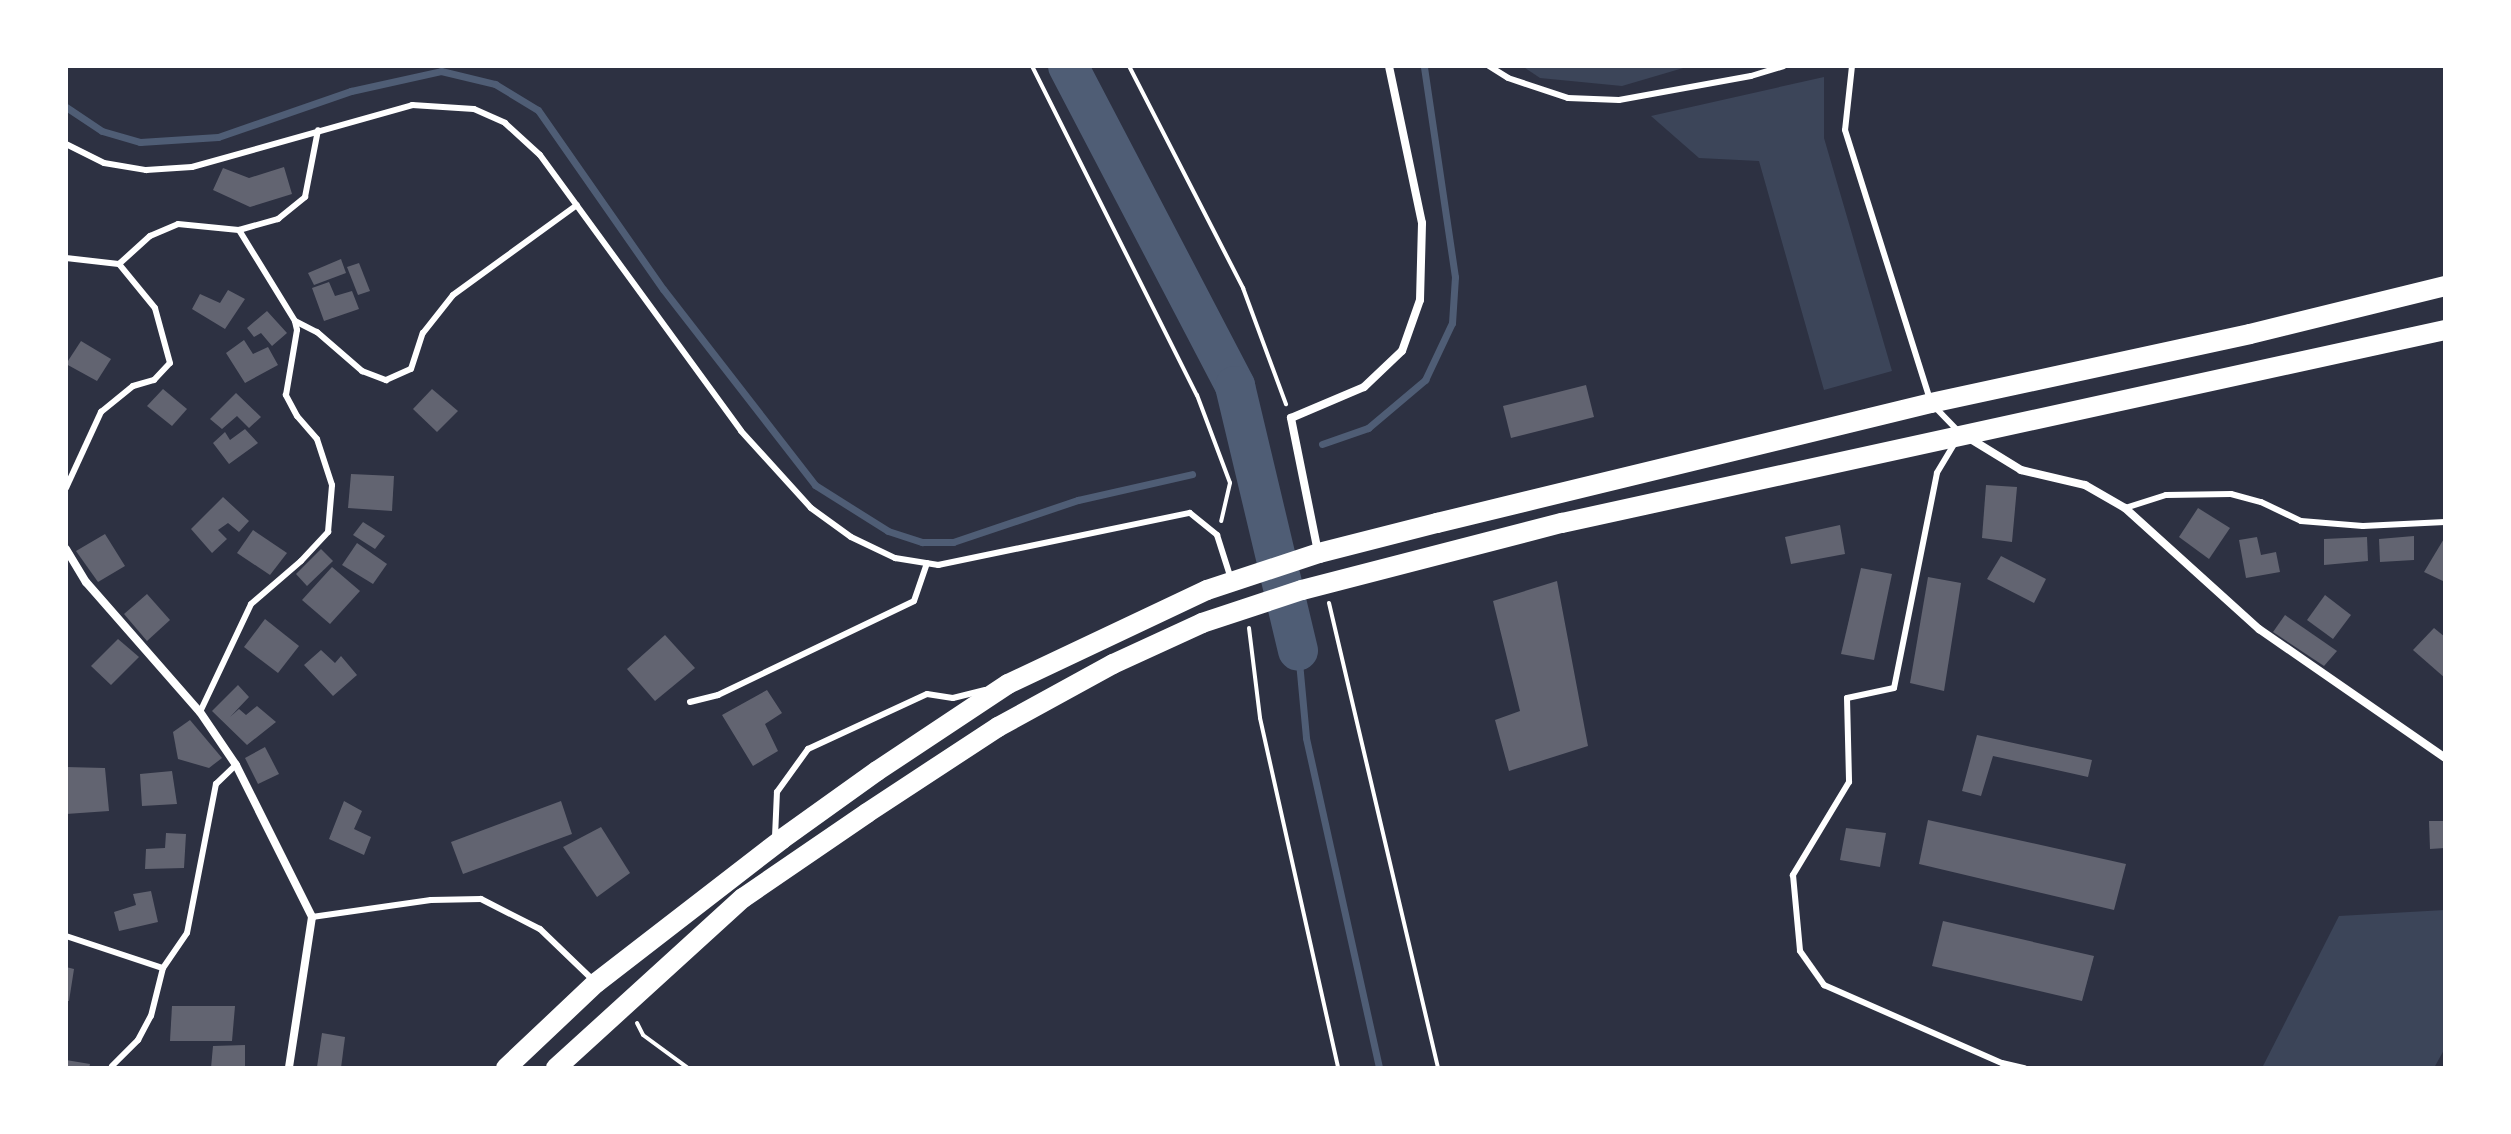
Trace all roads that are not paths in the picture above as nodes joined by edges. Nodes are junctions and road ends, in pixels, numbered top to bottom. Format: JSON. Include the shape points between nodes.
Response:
{"nodes":[{"id":1,"x":1389,"y":66,"type":"edge"},
{"id":2,"x":1489,"y":66,"type":"edge"},
{"id":3,"x":1784,"y":66,"type":"edge"},
{"id":4,"x":1852,"y":66,"type":"edge"},
{"id":5,"x":318,"y":130,"type":"junction"},
{"id":6,"x":66,"y":144,"type":"edge"},
{"id":7,"x":577,"y":205,"type":"junction"},
{"id":8,"x":239,"y":230,"type":"junction"},
{"id":9,"x":66,"y":258,"type":"edge"},
{"id":10,"x":119,"y":264,"type":"junction"},
{"id":11,"x":2445,"y":286,"type":"edge"},
{"id":12,"x":295,"y":321,"type":"junction"},
{"id":13,"x":2445,"y":330,"type":"edge"},
{"id":14,"x":1931,"y":403,"type":"junction"},
{"id":15,"x":1961,"y":433,"type":"junction"},
{"id":16,"x":66,"y":488,"type":"edge"},
{"id":17,"x":2125,"y":508,"type":"junction"},
{"id":18,"x":2445,"y":522,"type":"edge"},
{"id":19,"x":66,"y":549,"type":"edge"},
{"id":20,"x":1310,"y":556,"type":"junction"},
{"id":21,"x":927,"y":563,"type":"junction"},
{"id":22,"x":1241,"y":580,"type":"junction"},
{"id":23,"x":1008,"y":684,"type":"junction"},
{"id":24,"x":690,"y":702,"type":"dead end"},
{"id":25,"x":200,"y":712,"type":"junction"},
{"id":26,"x":2445,"y":758,"type":"edge"},
{"id":27,"x":236,"y":765,"type":"junction"},
{"id":28,"x":774,"y":845,"type":"junction"},
{"id":29,"x":312,"y":917,"type":"junction"},
{"id":30,"x":66,"y":936,"type":"edge"},
{"id":31,"x":163,"y":968,"type":"junction"},
{"id":32,"x":596,"y":983,"type":"junction"},
{"id":33,"x":112,"y":1066,"type":"dead end"},
{"id":34,"x":289,"y":1068,"type":"edge"},
{"id":35,"x":506,"y":1068,"type":"edge"},
{"id":36,"x":556,"y":1068,"type":"edge"},
{"id":37,"x":2024,"y":1068,"type":"edge"}],
"edges":[{"from":1,"to":20,"type":"street","via":[[1422,223],[1420,300],[1402,351],[1364,387],[1291,418]]},
{"from":2,"to":3,"type":"lane","via":[[1568,98],[1619,100]]},
{"from":4,"to":14,"type":"lane","via":[[1845,130]]},
{"from":5,"to":6,"type":"lane","via":[[192,167],[162,169],[104,163]]},
{"from":5,"to":7,"type":"lane","via":[[412,105],[474,109],[505,123],[540,155]]},
{"from":5,"to":8,"type":"lane","via":[[305,197],[278,219]]},
{"from":7,"to":12,"type":"lane","via":[[453,295],[423,333],[411,369],[386,380],[362,371],[317,332]]},
{"from":7,"to":21,"type":"lane","via":[[741,431],[811,508],[851,537],[895,558]]},
{"from":8,"to":10,"type":"lane","via":[[178,224],[150,236]]},
{"from":8,"to":12,"type":"lane"},
{"from":9,"to":10,"type":"lane"},
{"from":10,"to":16,"type":"lane","via":[[155,308],[170,363],[154,380],[133,386],[101,412]]},
{"from":11,"to":14,"type":"main road"},
{"from":12,"to":25,"type":"lane","via":[[286,395],[317,439],[332,485],[328,532],[251,604]]},
{"from":13,"to":15,"type":"main road"},
{"from":14,"to":15,"type":"lane"},
{"from":14,"to":20,"type":"main road"},
{"from":15,"to":17,"type":"street","via":[[2021,470],[2085,485]]},
{"from":15,"to":36,"type":"main road","via":[[1562,523],[1302,590],[1202,623],[998,727],[743,898]]},
{"from":15,"to":37,"type":"lane","via":[[1937,473],[1894,688],[1847,698],[1849,782],[1793,875],[1800,951],[1824,985]]},
{"from":17,"to":18,"type":"lane","via":[[2166,495],[2231,494],[2301,521],[2363,526]]},
{"from":17,"to":26,"type":"street","via":[[2259,629]]},
{"from":19,"to":25,"type":"street","via":[[86,582]]},
{"from":20,"to":22,"type":"main road"},
{"from":21,"to":22,"type":"lane","via":[[1003,554],[1190,513],[1217,535]]},
{"from":21,"to":24,"type":"lane","via":[[914,601],[718,695]]},
{"from":22,"to":23,"type":"main road","via":[[1207,590]]},
{"from":23,"to":28,"type":"main road"},
{"from":23,"to":28,"type":"lane","via":[[953,698],[927,694],[808,749],[777,792]]},
{"from":25,"to":27,"type":"street"},
{"from":27,"to":29,"type":"street"},
{"from":27,"to":31,"type":"lane","via":[[216,784],[187,933]]},
{"from":28,"to":32,"type":"main road"},
{"from":29,"to":32,"type":"lane","via":[[431,900],[481,899],[540,929]]},
{"from":29,"to":34,"type":"street"},
{"from":30,"to":31,"type":"lane"},
{"from":31,"to":33,"type":"lane","via":[[151,1016],[138,1040]]},
{"from":32,"to":35,"type":"main road"}]}
